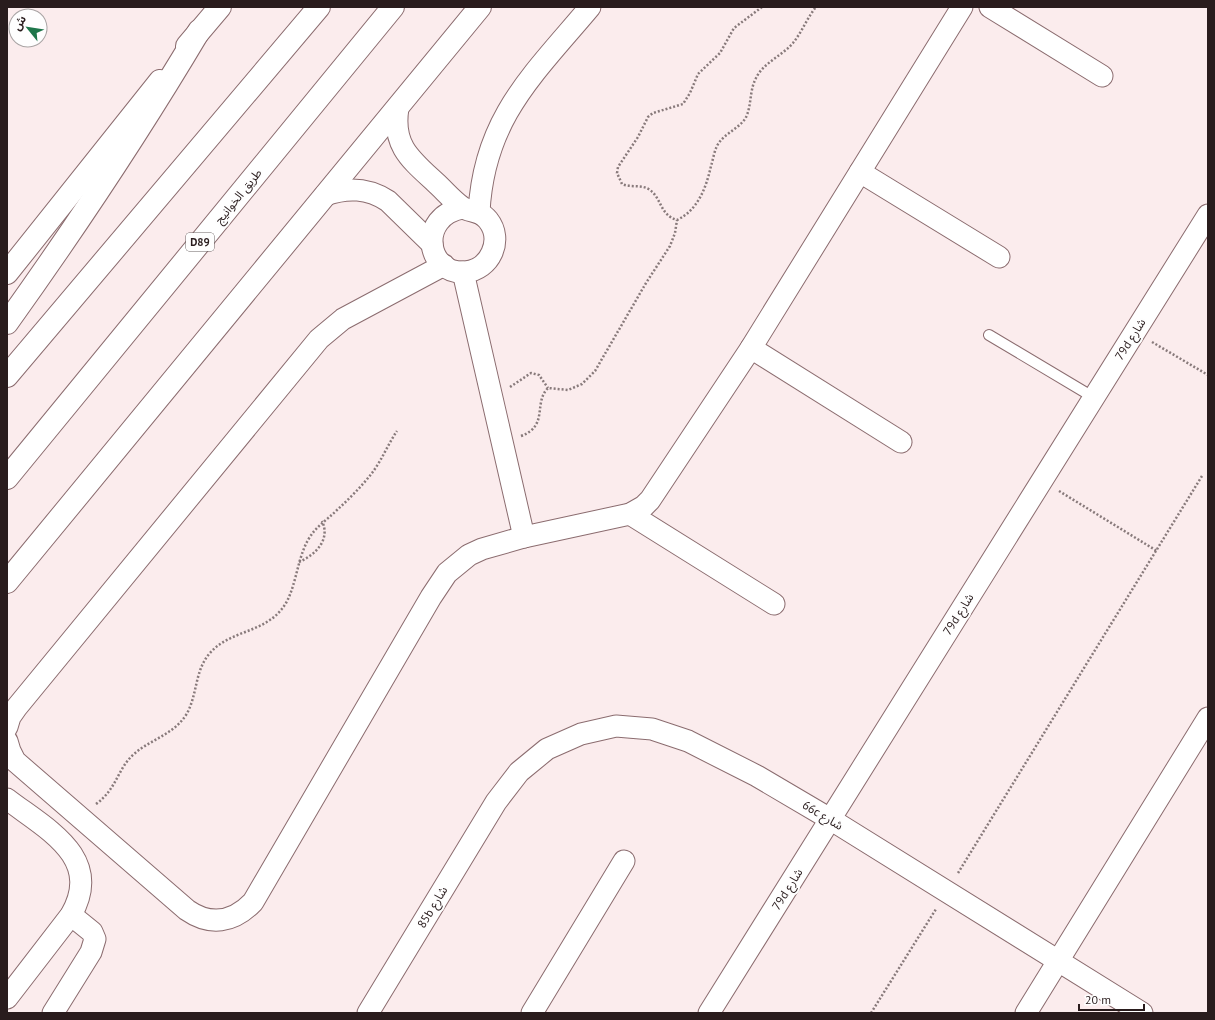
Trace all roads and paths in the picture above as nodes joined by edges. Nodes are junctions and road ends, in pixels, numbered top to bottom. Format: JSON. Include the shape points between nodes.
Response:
{"nodes":[{"id":1,"x":220,"y":7,"type":"edge"},
{"id":2,"x":319,"y":7,"type":"edge"},
{"id":3,"x":393,"y":7,"type":"edge"},
{"id":4,"x":480,"y":7,"type":"edge"},
{"id":5,"x":590,"y":7,"type":"edge"},
{"id":6,"x":762,"y":7,"type":"edge"},
{"id":7,"x":816,"y":7,"type":"edge"},
{"id":8,"x":962,"y":7,"type":"edge"},
{"id":9,"x":990,"y":7,"type":"edge"},
{"id":10,"x":199,"y":31,"type":"junction"},
{"id":11,"x":1102,"y":76,"type":"dead end"},
{"id":12,"x":398,"y":108,"type":"junction"},
{"id":13,"x":860,"y":172,"type":"junction"},
{"id":14,"x":325,"y":195,"type":"junction"},
{"id":15,"x":471,"y":210,"type":"junction"},
{"id":16,"x":1208,"y":215,"type":"edge"},
{"id":17,"x":677,"y":220,"type":"junction"},
{"id":18,"x":434,"y":235,"type":"junction"},
{"id":19,"x":999,"y":257,"type":"dead end"},
{"id":20,"x":444,"y":265,"type":"junction"},
{"id":21,"x":464,"y":272,"type":"junction"},
{"id":22,"x":7,"y":273,"type":"edge"},
{"id":23,"x":7,"y":323,"type":"edge"},
{"id":24,"x":1135,"y":331,"type":"junction"},
{"id":25,"x":989,"y":335,"type":"dead end"},
{"id":26,"x":751,"y":348,"type":"junction"},
{"id":27,"x":1208,"y":374,"type":"edge"},
{"id":28,"x":7,"y":376,"type":"edge"},
{"id":29,"x":548,"y":388,"type":"junction"},
{"id":30,"x":492,"y":395,"type":"junction"},
{"id":31,"x":1094,"y":397,"type":"junction"},
{"id":32,"x":397,"y":431,"type":"dead end"},
{"id":33,"x":502,"y":442,"type":"junction"},
{"id":34,"x":901,"y":442,"type":"dead end"},
{"id":35,"x":1202,"y":476,"type":"dead end"},
{"id":36,"x":7,"y":478,"type":"edge"},
{"id":37,"x":1042,"y":480,"type":"junction"},
{"id":38,"x":630,"y":514,"type":"junction"},
{"id":39,"x":322,"y":521,"type":"junction"},
{"id":40,"x":524,"y":537,"type":"junction"},
{"id":41,"x":1157,"y":551,"type":"junction"},
{"id":42,"x":298,"y":562,"type":"junction"},
{"id":43,"x":7,"y":582,"type":"edge"},
{"id":44,"x":774,"y":604,"type":"dead end"},
{"id":45,"x":1208,"y":718,"type":"edge"},
{"id":46,"x":7,"y":727,"type":"edge"},
{"id":47,"x":7,"y":741,"type":"edge"},
{"id":48,"x":7,"y":799,"type":"edge"},
{"id":49,"x":496,"y":802,"type":"joint"},
{"id":50,"x":79,"y":816,"type":"junction"},
{"id":51,"x":830,"y":819,"type":"junction"},
{"id":52,"x":624,"y":861,"type":"dead end"},
{"id":53,"x":946,"y":892,"type":"junction"},
{"id":54,"x":70,"y":915,"type":"junction"},
{"id":55,"x":1058,"y":960,"type":"junction"},
{"id":56,"x":7,"y":998,"type":"edge"},
{"id":57,"x":53,"y":1013,"type":"edge"},
{"id":58,"x":368,"y":1013,"type":"edge"},
{"id":59,"x":532,"y":1013,"type":"edge"},
{"id":60,"x":709,"y":1013,"type":"edge"},
{"id":61,"x":871,"y":1013,"type":"edge"},
{"id":62,"x":1026,"y":1013,"type":"edge"},
{"id":63,"x":1142,"y":1013,"type":"edge"}],
"edges":[{"from":1,"to":10,"type":"main road"},
{"from":2,"to":28,"type":"main road"},
{"from":3,"to":36,"type":"main road","name":"طريق الخوانيج","number":"D89"},
{"from":4,"to":12,"type":"main road"},
{"from":5,"to":15,"type":"street","via":[[510,105],[489,149],[480,191]]},
{"from":6,"to":17,"type":"path","via":[[734,28],[720,53],[698,74],[683,104],[653,113],[648,117],[618,167],[617,173],[622,184],[648,189],[655,194],[664,214]]},
{"from":7,"to":17,"type":"path","via":[[793,43],[759,72],[752,85],[745,119],[720,140],[702,195],[691,210]]},
{"from":8,"to":13,"type":"street"},
{"from":9,"to":11,"type":"street"},
{"from":10,"to":22,"type":"main road"},
{"from":10,"to":23,"type":"main road","via":[[112,172]]},
{"from":12,"to":14,"type":"main road"},
{"from":12,"to":15,"type":"street","via":[[397,130],[404,150],[414,163]]},
{"from":13,"to":19,"type":"street"},
{"from":13,"to":26,"type":"street"},
{"from":14,"to":18,"type":"street","via":[[348,189],[371,192],[388,201],[410,207]]},
{"from":14,"to":43,"type":"main road"},
{"from":15,"to":18,"type":"street","via":[[447,213]]},
{"from":15,"to":21,"type":"street","via":[[487,219],[493,227],[494,248],[483,265]]},
{"from":16,"to":24,"type":"street","name":"79d شارع"},
{"from":17,"to":29,"type":"path","via":[[670,246],[595,370],[582,384],[568,390]]},
{"from":18,"to":20,"type":"street","via":[[434,252]]},
{"from":20,"to":21,"type":"street"},
{"from":20,"to":46,"type":"street","via":[[343,319],[319,339],[17,707]]},
{"from":21,"to":30,"type":"street"},
{"from":24,"to":27,"type":"path"},
{"from":24,"to":31,"type":"street","name":"79d شارع"},
{"from":25,"to":31,"type":"lane"},
{"from":26,"to":34,"type":"street"},
{"from":26,"to":38,"type":"street","via":[[653,496],[644,506]]},
{"from":29,"to":30,"type":"path","via":[[539,375],[531,373],[516,384]]},
{"from":29,"to":33,"type":"path","via":[[542,397],[540,415],[534,427],[524,435]]},
{"from":30,"to":33,"type":"street"},
{"from":31,"to":37,"type":"street","name":"79d شارع"},
{"from":32,"to":39,"type":"path","via":[[372,472],[339,509]]},
{"from":33,"to":40,"type":"street"},
{"from":35,"to":41,"type":"path"},
{"from":37,"to":41,"type":"path"},
{"from":37,"to":51,"type":"street","name":"79d شارع"},
{"from":38,"to":40,"type":"street"},
{"from":38,"to":44,"type":"street"},
{"from":39,"to":42,"type":"path","via":[[308,539]]},
{"from":39,"to":42,"type":"path","via":[[325,527],[322,544],[311,556]]},
{"from":40,"to":50,"type":"street","via":[[469,555],[438,585],[253,902],[236,916],[216,921],[196,916]]},
{"from":41,"to":53,"type":"path"},
{"from":42,"to":50,"type":"path","via":[[292,590],[283,609],[268,622],[226,639],[210,653],[199,671],[192,703],[181,723],[133,755],[109,792]]},
{"from":45,"to":55,"type":"street"},
{"from":47,"to":50,"type":"street","via":[[15,761]]},
{"from":48,"to":54,"type":"street","via":[[63,843],[78,864],[81,891]]},
{"from":49,"to":51,"type":"street","name":"66c شارع","via":[[519,772],[547,749],[581,734],[616,726],[652,729],[688,740]]},
{"from":49,"to":58,"type":"street","name":"85b شارع"},
{"from":51,"to":53,"type":"street","name":"66c شارع"},
{"from":51,"to":60,"type":"street","name":"79d شارع"},
{"from":52,"to":59,"type":"street"},
{"from":53,"to":55,"type":"street","name":"66c شارع"},
{"from":53,"to":61,"type":"path"},
{"from":54,"to":56,"type":"street"},
{"from":54,"to":57,"type":"street","via":[[92,932],[94,946]]},
{"from":55,"to":62,"type":"street"},
{"from":55,"to":63,"type":"street","name":"66c شارع"}]}
